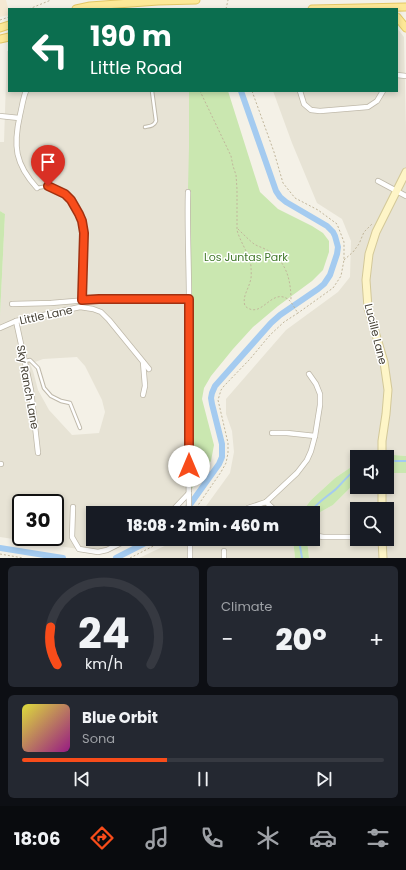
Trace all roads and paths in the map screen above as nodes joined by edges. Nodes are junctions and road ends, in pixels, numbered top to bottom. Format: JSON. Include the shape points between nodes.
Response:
{"nodes":[{"id":1,"x":51,"y":0,"type":"edge"},
{"id":2,"x":196,"y":0,"type":"edge"},
{"id":3,"x":406,"y":7,"type":"edge"},
{"id":4,"x":31,"y":8,"type":"edge"},
{"id":5,"x":81,"y":8,"type":"edge"},
{"id":6,"x":380,"y":8,"type":"edge"},
{"id":7,"x":398,"y":18,"type":"edge"},
{"id":8,"x":406,"y":28,"type":"edge"},
{"id":9,"x":26,"y":92,"type":"edge"},
{"id":10,"x":152,"y":92,"type":"edge"},
{"id":11,"x":200,"y":92,"type":"edge"},
{"id":12,"x":252,"y":92,"type":"edge"},
{"id":13,"x":300,"y":92,"type":"edge"},
{"id":14,"x":382,"y":92,"type":"edge"},
{"id":15,"x":0,"y":116,"type":"edge"},
{"id":16,"x":19,"y":118,"type":"junction"},
{"id":17,"x":145,"y":127,"type":"dead end"},
{"id":18,"x":406,"y":172,"type":"edge"},
{"id":19,"x":378,"y":181,"type":"dead end"},
{"id":20,"x":37,"y":188,"type":"joint"},
{"id":21,"x":397,"y":190,"type":"junction"},
{"id":22,"x":188,"y":192,"type":"dead end"},
{"id":23,"x":406,"y":196,"type":"edge"},
{"id":24,"x":373,"y":223,"type":"dead end"},
{"id":25,"x":237,"y":228,"type":"junction"},
{"id":26,"x":344,"y":260,"type":"junction"},
{"id":27,"x":189,"y":299,"type":"junction"},
{"id":28,"x":82,"y":300,"type":"junction"},
{"id":29,"x":292,"y":303,"type":"junction"},
{"id":30,"x":12,"y":304,"type":"dead end"},
{"id":31,"x":298,"y":313,"type":"junction"},
{"id":32,"x":16,"y":321,"type":"junction"},
{"id":33,"x":0,"y":328,"type":"edge"},
{"id":34,"x":25,"y":361,"type":"junction"},
{"id":35,"x":143,"y":362,"type":"junction"},
{"id":36,"x":149,"y":369,"type":"dead end"},
{"id":37,"x":309,"y":374,"type":"dead end"},
{"id":38,"x":142,"y":395,"type":"dead end"},
{"id":39,"x":80,"y":428,"type":"dead end"},
{"id":40,"x":272,"y":433,"type":"dead end"},
{"id":41,"x":315,"y":436,"type":"junction"},
{"id":42,"x":382,"y":450,"type":"edge"},
{"id":43,"x":38,"y":453,"type":"dead end"},
{"id":44,"x":189,"y":496,"type":"junction"},
{"id":45,"x":266,"y":502,"type":"junction"},
{"id":46,"x":178,"y":506,"type":"edge"},
{"id":47,"x":189,"y":506,"type":"edge"},
{"id":48,"x":198,"y":506,"type":"edge"},
{"id":49,"x":254,"y":506,"type":"edge"},
{"id":50,"x":270,"y":506,"type":"edge"},
{"id":51,"x":73,"y":507,"type":"dead end"},
{"id":52,"x":320,"y":536,"type":"edge"},
{"id":53,"x":350,"y":536,"type":"edge"},
{"id":54,"x":114,"y":546,"type":"edge"},
{"id":55,"x":153,"y":546,"type":"edge"},
{"id":56,"x":190,"y":546,"type":"edge"},
{"id":57,"x":382,"y":546,"type":"edge"},
{"id":58,"x":224,"y":552,"type":"dead end"},
{"id":59,"x":0,"y":554,"type":"edge"},
{"id":60,"x":23,"y":558,"type":"edge"},
{"id":61,"x":130,"y":558,"type":"edge"},
{"id":62,"x":190,"y":558,"type":"edge"},
{"id":63,"x":224,"y":558,"type":"edge"},
{"id":64,"x":383,"y":558,"type":"edge"}],
"edges":[{"from":1,"to":4,"type":"path"},
{"from":2,"to":5,"type":"main road","via":[[150,1]]},
{"from":3,"to":6,"type":"main road"},
{"from":7,"to":8,"type":"main road"},
{"from":9,"to":16,"type":"street"},
{"from":10,"to":17,"type":"lane","via":[[156,120],[152,126]]},
{"from":11,"to":25,"type":"path","via":[[234,166]]},
{"from":12,"to":26,"type":"path","via":[[283,183],[294,198],[318,210],[337,224],[344,242]]},
{"from":13,"to":14,"type":"street","via":[[304,104],[311,110],[320,112],[368,106],[377,101]]},
{"from":15,"to":16,"type":"street"},
{"from":16,"to":20,"type":"street","via":[[16,139],[21,167]]},
{"from":18,"to":21,"type":"street","name":"Lucille Lane"},
{"from":19,"to":21,"type":"street"},
{"from":20,"to":28,"type":"lane","via":[[48,186],[65,194],[82,221]]},
{"from":21,"to":23,"type":"street"},
{"from":21,"to":42,"type":"street","name":"Lucille Lane","via":[[376,232],[369,254],[366,280],[368,308],[384,362],[388,390]]},
{"from":22,"to":27,"type":"street"},
{"from":24,"to":26,"type":"path","via":[[364,232],[353,252]]},
{"from":25,"to":29,"type":"path","via":[[255,245],[265,248],[283,263],[290,283]]},
{"from":25,"to":29,"type":"path","via":[[251,265],[250,284],[244,298],[245,306],[250,310],[256,310],[280,296]]},
{"from":26,"to":31,"type":"path","via":[[341,276],[333,288]]},
{"from":27,"to":28,"type":"street"},
{"from":27,"to":44,"type":"street"},
{"from":28,"to":30,"type":"street"},
{"from":29,"to":31,"type":"path"},
{"from":31,"to":48,"type":"path","via":[[270,335],[221,390],[218,400],[228,443],[226,463]]},
{"from":32,"to":33,"type":"street","name":"Little Lane"},
{"from":32,"to":34,"type":"street","name":"Sky Ranch Lane"},
{"from":32,"to":35,"type":"street","name":"Little Lane","via":[[80,307],[93,309],[101,312],[109,320]]},
{"from":34,"to":39,"type":"lane","via":[[30,360],[38,368],[44,388],[51,396],[70,402]]},
{"from":34,"to":43,"type":"street","name":"Sky Ranch Lane"},
{"from":35,"to":36,"type":"street"},
{"from":35,"to":38,"type":"street","via":[[145,386]]},
{"from":37,"to":41,"type":"street","via":[[320,394]]},
{"from":40,"to":41,"type":"street"},
{"from":41,"to":45,"type":"street","via":[[307,460]]},
{"from":44,"to":46,"type":"street"},
{"from":44,"to":47,"type":"street"},
{"from":45,"to":49,"type":"street"},
{"from":45,"to":50,"type":"street"},
{"from":51,"to":54,"type":"street","via":[[72,537],[79,549],[98,552]]},
{"from":52,"to":53,"type":"street"},
{"from":55,"to":61,"type":"path"},
{"from":56,"to":62,"type":"street"},
{"from":57,"to":64,"type":"street"},
{"from":58,"to":63,"type":"street"},
{"from":59,"to":60,"type":"path"}]}
